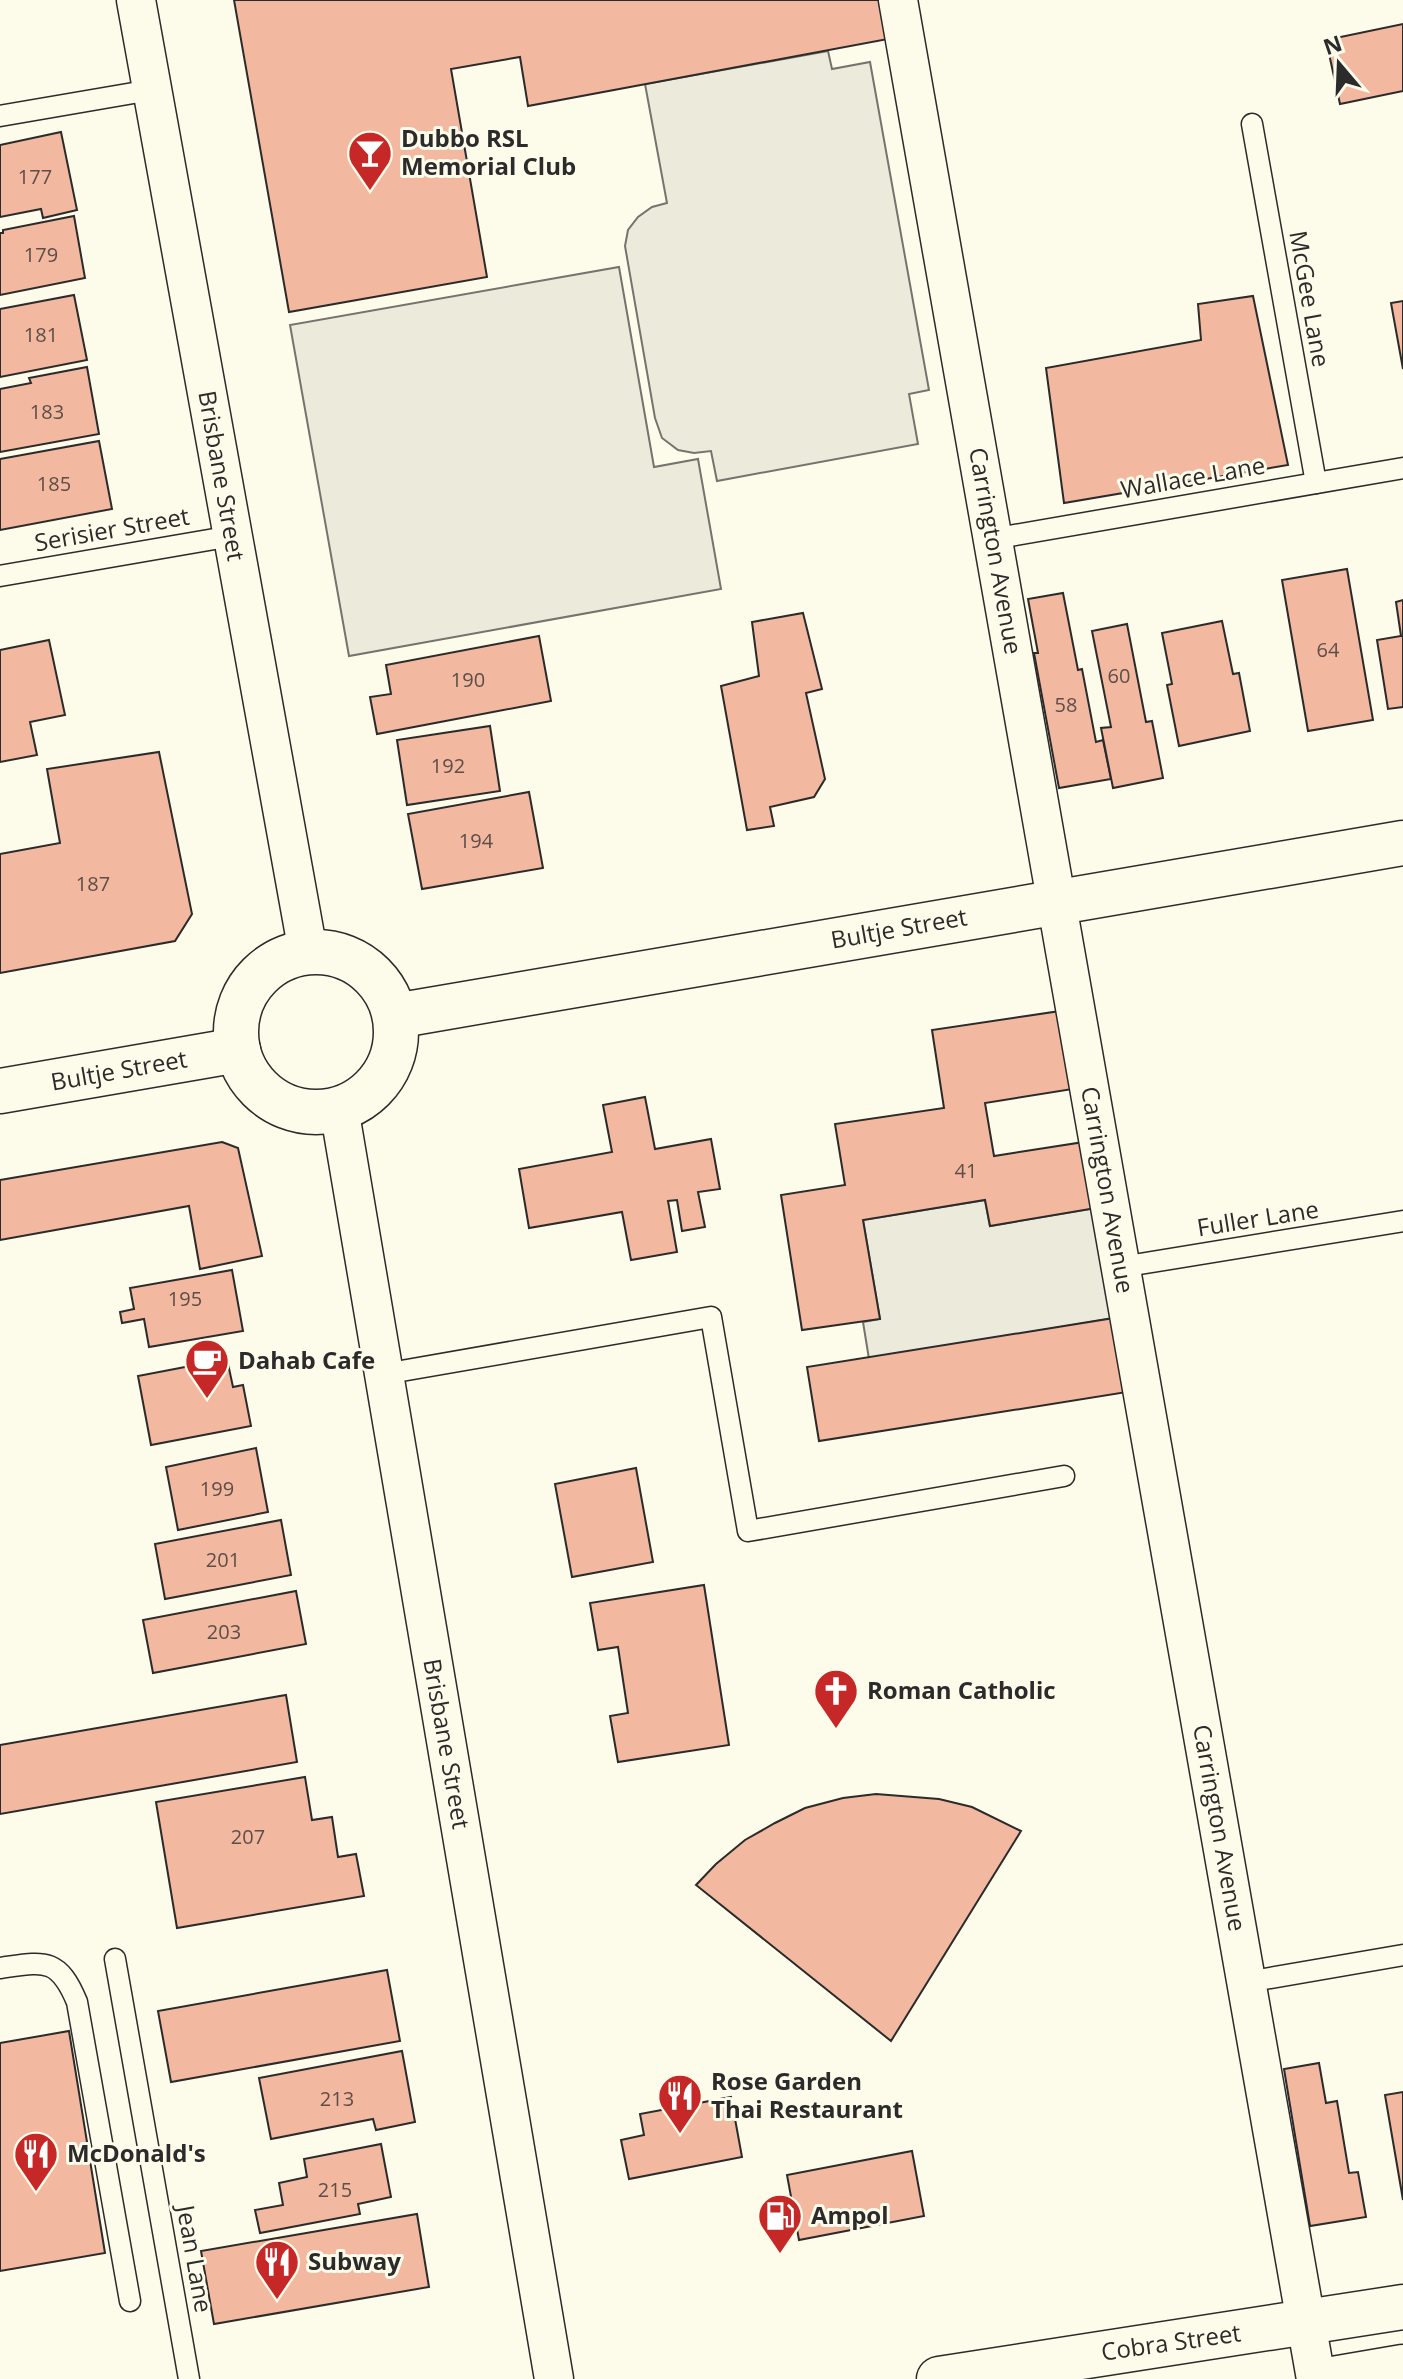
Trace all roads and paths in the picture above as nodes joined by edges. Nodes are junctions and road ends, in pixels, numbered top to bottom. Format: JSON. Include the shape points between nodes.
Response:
{"nodes":[{"id":1,"x":136,"y":0,"type":"edge"},
{"id":2,"x":898,"y":0,"type":"edge"},
{"id":3,"x":151,"y":90,"type":"junction"},
{"id":4,"x":0,"y":116,"type":"edge"},
{"id":5,"x":1252,"y":124,"type":"dead end"},
{"id":6,"x":1403,"y":468,"type":"edge"},
{"id":7,"x":1316,"y":483,"type":"junction"},
{"id":8,"x":232,"y":536,"type":"junction"},
{"id":9,"x":992,"y":539,"type":"junction"},
{"id":10,"x":0,"y":576,"type":"edge"},
{"id":11,"x":1403,"y":843,"type":"edge"},
{"id":12,"x":1056,"y":902,"type":"junction"},
{"id":13,"x":308,"y":952,"type":"junction"},
{"id":14,"x":395,"y":1016,"type":"junction"},
{"id":15,"x":238,"y":1050,"type":"junction"},
{"id":16,"x":0,"y":1091,"type":"edge"},
{"id":17,"x":339,"y":1108,"type":"junction"},
{"id":18,"x":1403,"y":1221,"type":"edge"},
{"id":19,"x":1121,"y":1267,"type":"junction"},
{"id":20,"x":384,"y":1374,"type":"junction"},
{"id":21,"x":1064,"y":1476,"type":"dead end"},
{"id":22,"x":1403,"y":1955,"type":"edge"},
{"id":23,"x":115,"y":1959,"type":"dead end"},
{"id":24,"x":0,"y":1968,"type":"edge"},
{"id":25,"x":1247,"y":1982,"type":"junction"},
{"id":26,"x":130,"y":2301,"type":"dead end"},
{"id":27,"x":1403,"y":2307,"type":"edge"},
{"id":28,"x":1306,"y":2323,"type":"junction"},
{"id":29,"x":1403,"y":2367,"type":"edge"},
{"id":30,"x":189,"y":2379,"type":"edge"},
{"id":31,"x":554,"y":2379,"type":"edge"},
{"id":32,"x":939,"y":2379,"type":"edge"},
{"id":33,"x":1316,"y":2379,"type":"edge"},
{"id":34,"x":1333,"y":2379,"type":"edge"}],
"edges":[{"from":1,"to":3,"type":"street","name":"Brisbane Street"},
{"from":2,"to":9,"type":"street","name":"Carrington Avenue"},
{"from":3,"to":4,"type":"lane"},
{"from":3,"to":8,"type":"street","name":"Brisbane Street"},
{"from":5,"to":7,"type":"lane","name":"McGee Lane"},
{"from":6,"to":7,"type":"lane","name":"Wallace Lane"},
{"from":7,"to":9,"type":"lane","name":"Wallace Lane"},
{"from":8,"to":10,"type":"lane","name":"Serisier Street"},
{"from":8,"to":13,"type":"street","name":"Brisbane Street"},
{"from":9,"to":12,"type":"street","name":"Carrington Avenue"},
{"from":11,"to":12,"type":"main road","name":"Bultje Street"},
{"from":12,"to":14,"type":"main road","name":"Bultje Street"},
{"from":12,"to":19,"type":"street","name":"Carrington Avenue"},
{"from":13,"to":14,"type":"main road","via":[[354,960],[387,994]]},
{"from":13,"to":15,"type":"main road","via":[[282,959],[260,975],[244,997],[236,1023]]},
{"from":14,"to":17,"type":"main road","via":[[390,1063],[360,1099]]},
{"from":15,"to":16,"type":"main road","name":"Bultje Street"},
{"from":15,"to":17,"type":"main road","via":[[248,1074],[265,1094],[287,1107],[313,1112]]},
{"from":17,"to":20,"type":"street","name":"Brisbane Street"},
{"from":18,"to":19,"type":"lane","name":"Fuller Lane"},
{"from":19,"to":25,"type":"street","name":"Carrington Avenue"},
{"from":20,"to":21,"type":"lane","via":[[711,1317],[748,1531]]},
{"from":20,"to":31,"type":"street","name":"Brisbane Street"},
{"from":22,"to":25,"type":"lane"},
{"from":23,"to":30,"type":"lane","name":"Jean Lane"},
{"from":24,"to":26,"type":"lane","via":[[41,1963],[56,1967],[77,2002]]},
{"from":25,"to":28,"type":"street","name":"Carrington Avenue"},
{"from":27,"to":28,"type":"main road","name":"Cobra Street"},
{"from":28,"to":32,"type":"main road","name":"Cobra Street"},
{"from":28,"to":33,"type":"street","name":"Carrington Avenue"},
{"from":29,"to":34,"type":"main road"}]}
